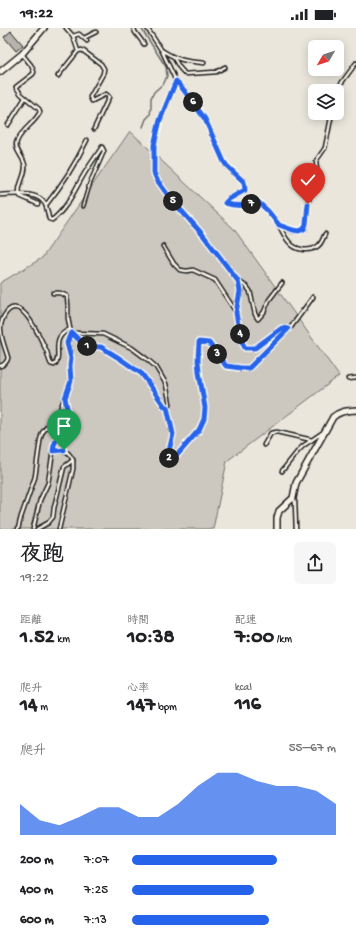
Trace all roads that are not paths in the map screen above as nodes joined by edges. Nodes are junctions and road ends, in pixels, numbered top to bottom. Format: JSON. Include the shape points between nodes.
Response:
{"nodes":[{"id":1,"x":44,"y":28,"type":"edge"},
{"id":2,"x":66,"y":28,"type":"edge"},
{"id":3,"x":134,"y":28,"type":"edge"},
{"id":4,"x":147,"y":28,"type":"edge"},
{"id":5,"x":96,"y":32,"type":"dead end"},
{"id":6,"x":73,"y":36,"type":"junction"},
{"id":7,"x":144,"y":44,"type":"dead end"},
{"id":8,"x":78,"y":50,"type":"junction"},
{"id":9,"x":162,"y":51,"type":"junction"},
{"id":10,"x":22,"y":54,"type":"junction"},
{"id":11,"x":174,"y":58,"type":"junction"},
{"id":12,"x":356,"y":63,"type":"edge"},
{"id":13,"x":204,"y":64,"type":"dead end"},
{"id":14,"x":225,"y":67,"type":"dead end"},
{"id":15,"x":0,"y":72,"type":"edge"},
{"id":16,"x":58,"y":76,"type":"dead end"},
{"id":17,"x":176,"y":81,"type":"junction"},
{"id":18,"x":341,"y":84,"type":"edge"},
{"id":19,"x":25,"y":98,"type":"junction"},
{"id":20,"x":331,"y":120,"type":"edge"},
{"id":21,"x":8,"y":125,"type":"dead end"},
{"id":22,"x":94,"y":129,"type":"dead end"},
{"id":23,"x":87,"y":140,"type":"dead end"},
{"id":24,"x":19,"y":194,"type":"junction"},
{"id":25,"x":0,"y":195,"type":"edge"},
{"id":26,"x":38,"y":204,"type":"dead end"},
{"id":27,"x":46,"y":205,"type":"junction"},
{"id":28,"x":83,"y":206,"type":"dead end"},
{"id":29,"x":279,"y":225,"type":"junction"},
{"id":30,"x":325,"y":234,"type":"dead end"},
{"id":31,"x":163,"y":246,"type":"dead end"},
{"id":32,"x":238,"y":281,"type":"junction"},
{"id":33,"x":282,"y":283,"type":"dead end"},
{"id":34,"x":53,"y":293,"type":"dead end"},
{"id":35,"x":313,"y":297,"type":"dead end"},
{"id":36,"x":236,"y":313,"type":"junction"},
{"id":37,"x":70,"y":329,"type":"junction"},
{"id":38,"x":288,"y":329,"type":"junction"},
{"id":39,"x":72,"y":333,"type":"junction"},
{"id":40,"x":0,"y":366,"type":"edge"},
{"id":41,"x":356,"y":378,"type":"edge"},
{"id":42,"x":348,"y":379,"type":"dead end"},
{"id":43,"x":65,"y":398,"type":"junction"},
{"id":44,"x":167,"y":407,"type":"junction"},
{"id":45,"x":356,"y":410,"type":"edge"},
{"id":46,"x":324,"y":432,"type":"junction"},
{"id":47,"x":312,"y":440,"type":"junction"},
{"id":48,"x":264,"y":444,"type":"dead end"},
{"id":49,"x":53,"y":451,"type":"junction"},
{"id":50,"x":73,"y":460,"type":"junction"},
{"id":51,"x":282,"y":471,"type":"dead end"},
{"id":52,"x":293,"y":498,"type":"junction"},
{"id":53,"x":18,"y":529,"type":"edge"},
{"id":54,"x":33,"y":529,"type":"edge"},
{"id":55,"x":37,"y":529,"type":"edge"},
{"id":56,"x":59,"y":529,"type":"edge"},
{"id":57,"x":277,"y":529,"type":"edge"},
{"id":58,"x":296,"y":529,"type":"edge"}],
"edges":[{"from":1,"to":10,"type":"street"},
{"from":2,"to":6,"type":"lane"},
{"from":3,"to":7,"type":"lane"},
{"from":4,"to":9,"type":"lane"},
{"from":5,"to":6,"type":"lane","via":[[85,40],[79,34]]},
{"from":6,"to":8,"type":"lane"},
{"from":8,"to":16,"type":"lane"},
{"from":8,"to":22,"type":"lane","via":[[82,50],[104,69],[90,97],[92,100],[106,94],[109,97]]},
{"from":9,"to":11,"type":"lane"},
{"from":9,"to":17,"type":"lane"},
{"from":10,"to":15,"type":"street"},
{"from":10,"to":19,"type":"lane","via":[[34,72],[16,87]]},
{"from":11,"to":13,"type":"lane"},
{"from":11,"to":14,"type":"lane","via":[[185,74],[216,72]]},
{"from":12,"to":18,"type":"lane"},
{"from":17,"to":29,"type":"lane","via":[[205,119],[224,162],[244,182],[245,190],[225,203],[233,206],[258,202]]},
{"from":17,"to":32,"type":"lane","via":[[160,120],[154,145],[154,173],[170,198],[203,235]]},
{"from":19,"to":21,"type":"lane"},
{"from":19,"to":24,"type":"lane","via":[[40,112],[17,140],[16,147],[24,160],[25,169]]},
{"from":20,"to":29,"type":"lane","via":[[325,148],[316,161],[317,172],[304,229],[299,231]]},
{"from":23,"to":27,"type":"lane","via":[[58,190]]},
{"from":24,"to":25,"type":"lane"},
{"from":24,"to":26,"type":"lane"},
{"from":24,"to":27,"type":"lane","via":[[34,196]]},
{"from":27,"to":28,"type":"lane","via":[[49,219],[52,220],[67,202],[102,147],[104,151],[90,182]]},
{"from":29,"to":30,"type":"lane","via":[[289,243],[308,250],[318,246]]},
{"from":31,"to":36,"type":"lane","via":[[180,270],[193,270],[215,280]]},
{"from":32,"to":33,"type":"lane","via":[[250,291],[258,319]]},
{"from":32,"to":36,"type":"lane","via":[[240,291]]},
{"from":34,"to":37,"type":"lane","via":[[67,296]]},
{"from":35,"to":38,"type":"lane"},
{"from":36,"to":38,"type":"lane","via":[[245,348],[255,348],[282,328]]},
{"from":37,"to":39,"type":"lane"},
{"from":37,"to":40,"type":"lane","via":[[59,337],[58,360],[54,365],[50,362],[28,317],[21,309],[12,308],[3,320],[1,330],[8,358]]},
{"from":38,"to":44,"type":"lane","via":[[249,368],[226,366],[209,343],[199,342],[198,360],[205,408],[204,419],[199,430],[178,454],[169,460],[173,434]]},
{"from":39,"to":43,"type":"lane","via":[[67,343],[71,358],[71,381]]},
{"from":39,"to":44,"type":"lane","via":[[85,346],[101,347],[142,374]]},
{"from":39,"to":44,"type":"lane","via":[[102,334],[132,348],[148,360],[156,367],[166,384],[170,404]]},
{"from":41,"to":42,"type":"lane"},
{"from":43,"to":49,"type":"lane","via":[[68,414]]},
{"from":43,"to":53,"type":"lane","via":[[60,410],[42,433],[35,477]]},
{"from":45,"to":46,"type":"street","via":[[337,414]]},
{"from":46,"to":47,"type":"lane"},
{"from":46,"to":52,"type":"street","via":[[296,483]]},
{"from":47,"to":48,"type":"lane","via":[[277,432],[271,433]]},
{"from":47,"to":51,"type":"lane","via":[[298,450]]},
{"from":49,"to":50,"type":"lane","via":[[64,450]]},
{"from":49,"to":54,"type":"lane","via":[[48,483],[40,500]]},
{"from":50,"to":55,"type":"lane","via":[[64,467],[53,517]]},
{"from":50,"to":56,"type":"lane"},
{"from":52,"to":57,"type":"street","via":[[279,511]]},
{"from":52,"to":58,"type":"lane"}]}
